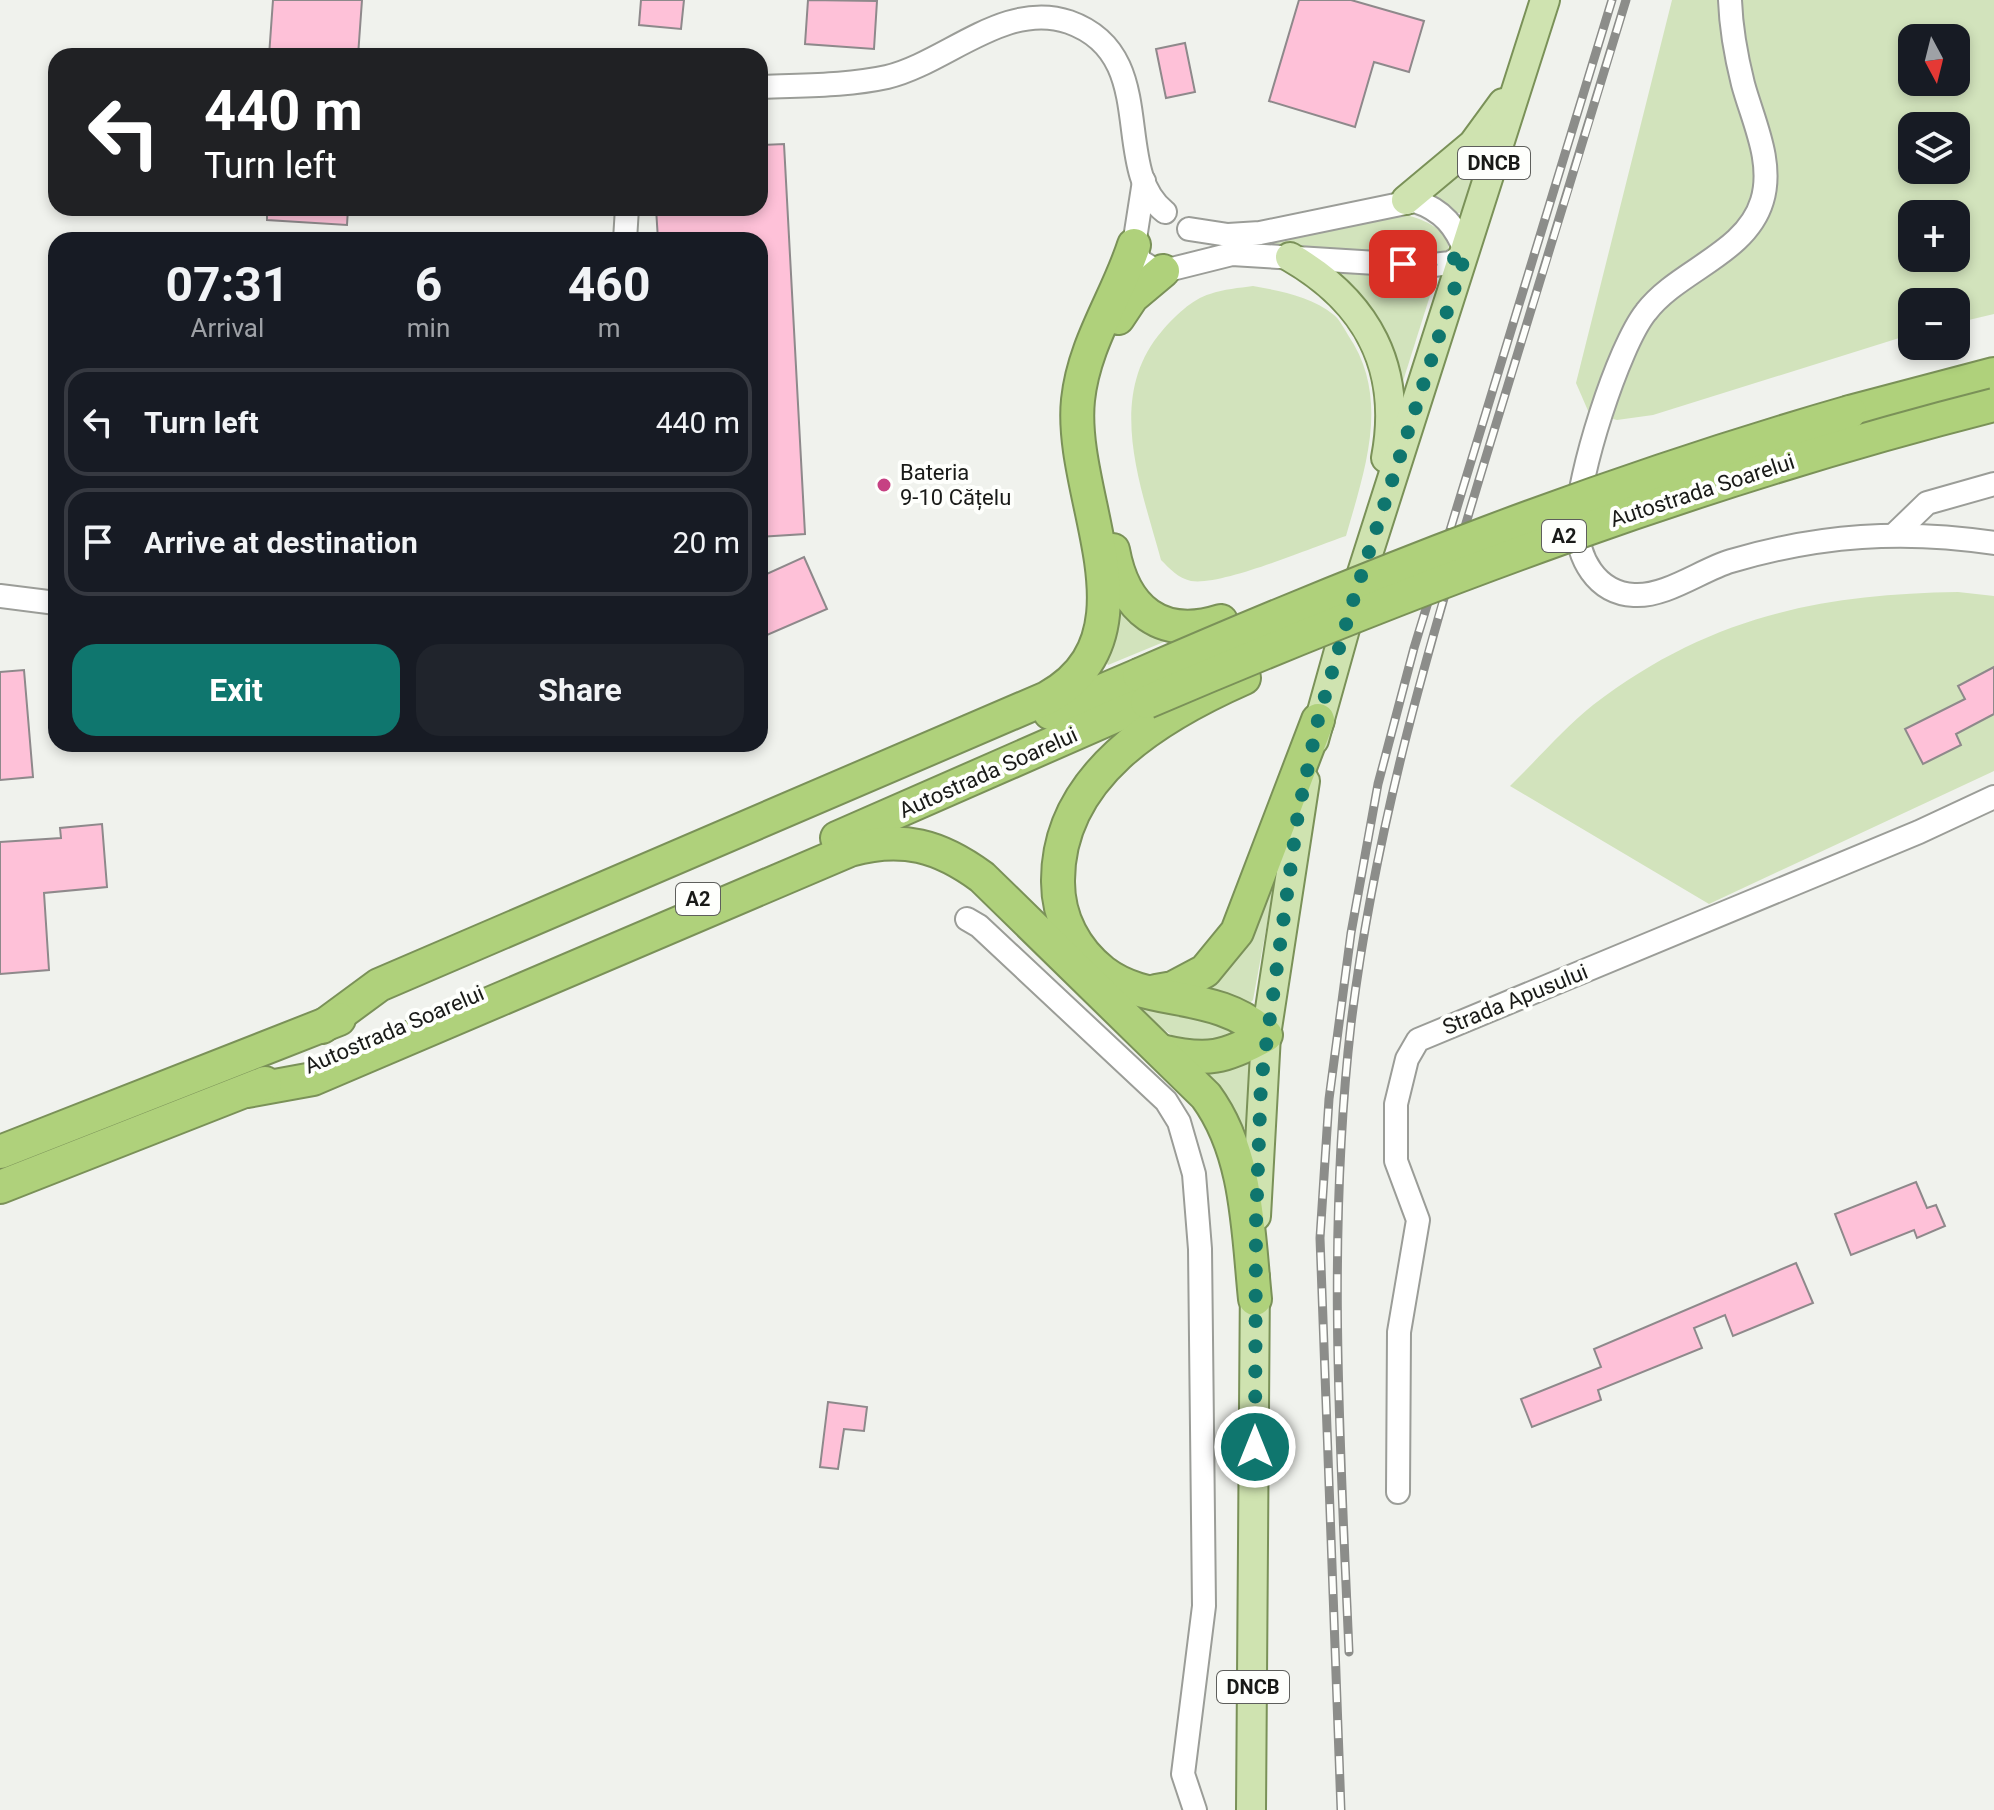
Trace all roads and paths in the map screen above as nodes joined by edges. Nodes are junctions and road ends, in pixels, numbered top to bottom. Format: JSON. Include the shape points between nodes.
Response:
{"nodes":[{"id":1,"x":1545,"y":0,"type":"edge"},
{"id":2,"x":1730,"y":0,"type":"edge"},
{"id":3,"x":1522,"y":72,"type":"junction"},
{"id":4,"x":768,"y":87,"type":"edge"},
{"id":5,"x":1144,"y":181,"type":"junction"},
{"id":6,"x":1406,"y":200,"type":"junction"},
{"id":7,"x":1165,"y":212,"type":"junction"},
{"id":8,"x":1189,"y":229,"type":"junction"},
{"id":9,"x":1135,"y":237,"type":"junction"},
{"id":10,"x":1466,"y":253,"type":"junction"},
{"id":11,"x":1290,"y":257,"type":"junction"},
{"id":12,"x":1172,"y":268,"type":"junction"},
{"id":13,"x":1994,"y":374,"type":"edge"},
{"id":14,"x":1994,"y":405,"type":"edge"},
{"id":15,"x":1850,"y":412,"type":"junction"},
{"id":16,"x":1994,"y":420,"type":"edge"},
{"id":17,"x":1994,"y":484,"type":"edge"},
{"id":18,"x":1896,"y":533,"type":"junction"},
{"id":19,"x":1375,"y":534,"type":"junction"},
{"id":20,"x":1994,"y":543,"type":"edge"},
{"id":21,"x":0,"y":596,"type":"edge"},
{"id":22,"x":48,"y":602,"type":"edge"},
{"id":23,"x":1145,"y":701,"type":"junction"},
{"id":24,"x":1318,"y":720,"type":"junction"},
{"id":25,"x":1994,"y":797,"type":"edge"},
{"id":26,"x":967,"y":919,"type":"dead end"},
{"id":27,"x":1156,"y":991,"type":"junction"},
{"id":28,"x":1121,"y":1011,"type":"junction"},
{"id":29,"x":322,"y":1027,"type":"junction"},
{"id":30,"x":1098,"y":1034,"type":"junction"},
{"id":31,"x":1266,"y":1035,"type":"junction"},
{"id":32,"x":1161,"y":1051,"type":"junction"},
{"id":33,"x":247,"y":1091,"type":"junction"},
{"id":34,"x":0,"y":1152,"type":"edge"},
{"id":35,"x":0,"y":1187,"type":"edge"},
{"id":36,"x":1255,"y":1299,"type":"junction"},
{"id":37,"x":1398,"y":1492,"type":"dead end"},
{"id":38,"x":1195,"y":1810,"type":"edge"},
{"id":39,"x":1251,"y":1810,"type":"edge"}],
"edges":[{"from":1,"to":3,"type":"main road","number":"DNCB"},
{"from":2,"to":18,"type":"street","via":[[1737,58],[1766,167],[1761,204],[1745,233],[1666,290],[1630,334],[1581,493],[1577,523],[1585,564],[1602,585],[1637,596],[1730,561],[1824,540]]},
{"from":3,"to":6,"type":"main road","via":[[1473,144]]},
{"from":3,"to":10,"type":"main road","number":"DNCB"},
{"from":4,"to":5,"type":"street","via":[[890,76],[1004,24],[1063,20],[1092,34],[1121,70]]},
{"from":5,"to":7,"type":"street"},
{"from":5,"to":9,"type":"street"},
{"from":6,"to":8,"type":"street","via":[[1260,233]]},
{"from":6,"to":10,"type":"street","via":[[1443,215]]},
{"from":7,"to":8,"type":"street"},
{"from":7,"to":9,"type":"street","via":[[1147,217]]},
{"from":8,"to":12,"type":"street","via":[[1190,252]]},
{"from":9,"to":12,"type":"street","via":[[1147,266]]},
{"from":9,"to":29,"type":"highway","via":[[1123,278],[1091,343],[1078,400],[1104,603],[1099,643],[1074,681],[1047,698],[379,985]]},
{"from":10,"to":11,"type":"street","via":[[1450,263],[1425,266]]},
{"from":10,"to":19,"type":"main road","number":"DNCB"},
{"from":11,"to":12,"type":"street","via":[[1232,254]]},
{"from":11,"to":19,"type":"main road","via":[[1315,271],[1348,302],[1381,358],[1391,420]]},
{"from":12,"to":15,"type":"highway","bridge":true,"via":[[1132,297],[1105,345],[1091,409],[1122,581],[1138,607],[1170,626],[1221,621],[1623,467],[1783,418]]},
{"from":13,"to":15,"type":"highway","name":"Autostrada Soarelui","number":"A2"},
{"from":14,"to":23,"type":"highway","name":"Autostrada Soarelui","number":"A2","bridge":true,"via":[[1613,518]]},
{"from":15,"to":23,"type":"highway","name":"Autostrada Soarelui","number":"A2","bridge":true,"via":[[1471,538]]},
{"from":16,"to":23,"type":"highway","via":[[1800,475],[1566,552],[1186,705]]},
{"from":17,"to":18,"type":"street","via":[[1927,503]]},
{"from":18,"to":20,"type":"street"},
{"from":19,"to":24,"type":"main road","number":"DNCB"},
{"from":21,"to":22,"type":"street"},
{"from":23,"to":27,"type":"highway","via":[[1124,748],[1081,799],[1062,844],[1058,880],[1067,928],[1082,951],[1116,980]]},
{"from":23,"to":29,"type":"highway","name":"Autostrada Soarelui","number":"A2"},
{"from":23,"to":33,"type":"highway","name":"Autostrada Soarelui","number":"A2","via":[[787,861]]},
{"from":24,"to":27,"type":"highway","via":[[1237,932],[1205,971],[1182,985]]},
{"from":24,"to":31,"type":"main road","number":"DNCB"},
{"from":25,"to":37,"type":"street","name":"Strada Apusului","via":[[1418,1040],[1407,1059],[1396,1104],[1396,1161],[1418,1220],[1399,1332]]},
{"from":26,"to":30,"type":"street"},
{"from":27,"to":31,"type":"highway","via":[[1238,1013]]},
{"from":28,"to":30,"type":"street"},
{"from":28,"to":32,"type":"highway"},
{"from":28,"to":33,"type":"highway","via":[[961,862],[933,848],[886,842],[850,850],[313,1079]]},
{"from":29,"to":34,"type":"highway","name":"Autostrada Soarelui","number":"A2"},
{"from":30,"to":38,"type":"street","via":[[1166,1101],[1179,1122],[1194,1174],[1200,1249],[1204,1606],[1183,1774]]},
{"from":31,"to":32,"type":"highway","via":[[1219,1057]]},
{"from":31,"to":36,"type":"main road","number":"DNCB"},
{"from":32,"to":36,"type":"highway","via":[[1206,1096],[1232,1140]]},
{"from":33,"to":35,"type":"highway","name":"Autostrada Soarelui","number":"A2"},
{"from":36,"to":39,"type":"main road","number":"DNCB"}]}
